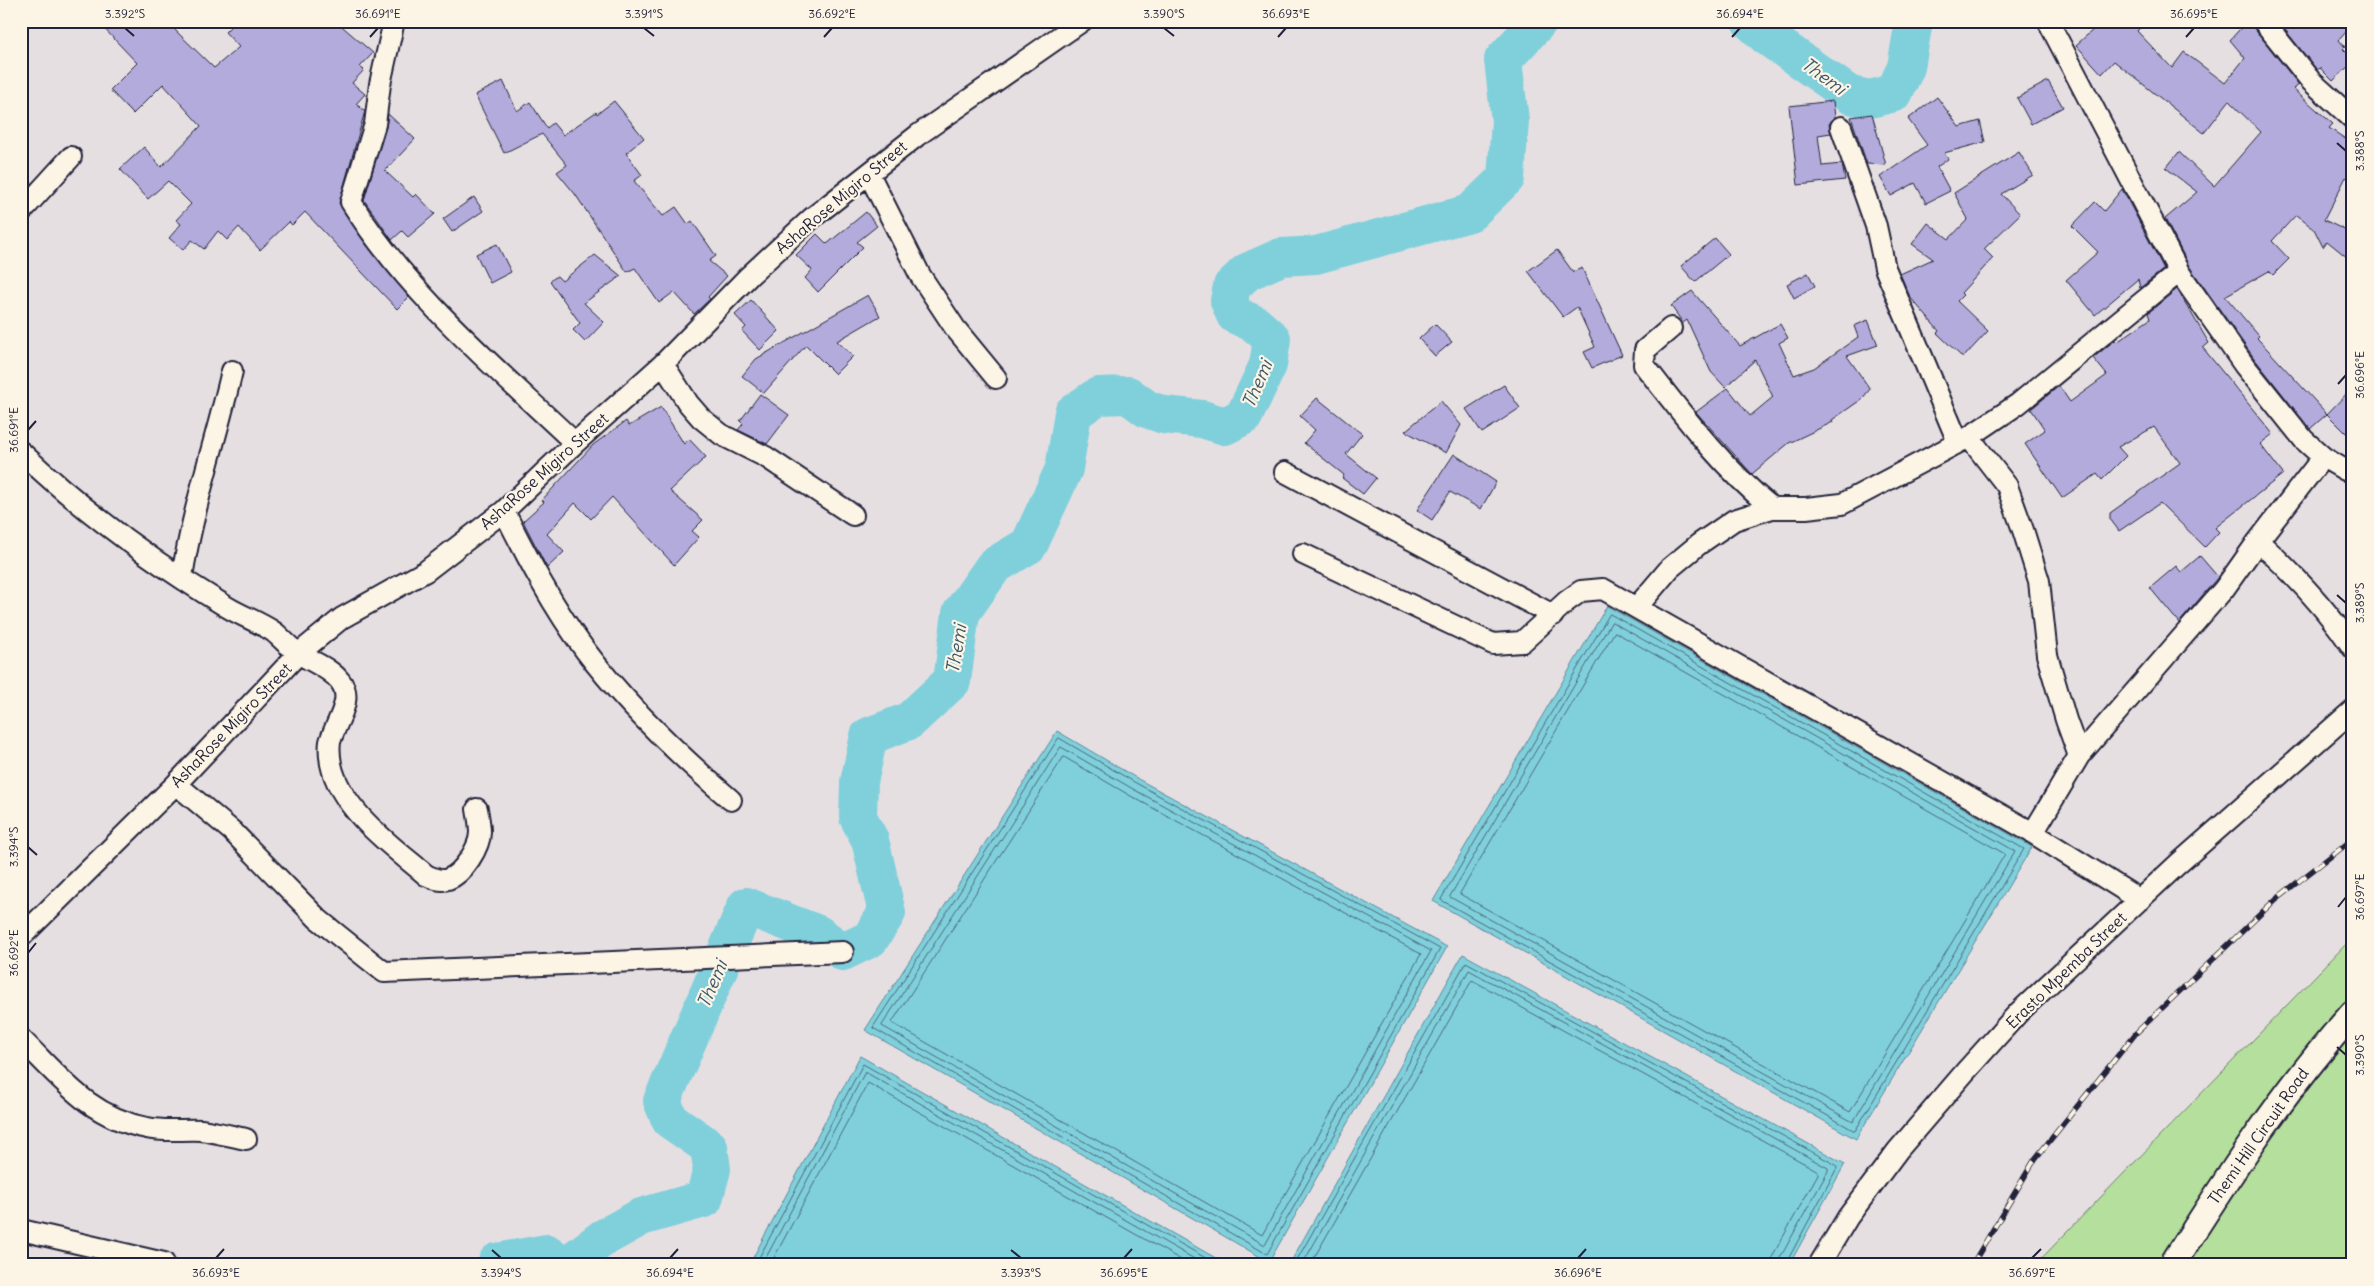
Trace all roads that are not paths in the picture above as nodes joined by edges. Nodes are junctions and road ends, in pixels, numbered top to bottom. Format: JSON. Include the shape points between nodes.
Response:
{"nodes":[{"id":1,"x":394,"y":21,"type":"edge"},
{"id":2,"x":1082,"y":21,"type":"edge"},
{"id":3,"x":2048,"y":21,"type":"edge"},
{"id":4,"x":2263,"y":21,"type":"edge"},
{"id":5,"x":2353,"y":119,"type":"edge"},
{"id":6,"x":1841,"y":127,"type":"dead end"},
{"id":7,"x":71,"y":157,"type":"dead end"},
{"id":8,"x":869,"y":174,"type":"junction"},
{"id":9,"x":21,"y":212,"type":"edge"},
{"id":10,"x":2179,"y":272,"type":"junction"},
{"id":11,"x":1671,"y":328,"type":"dead end"},
{"id":12,"x":663,"y":364,"type":"junction"},
{"id":13,"x":232,"y":371,"type":"dead end"},
{"id":14,"x":996,"y":378,"type":"dead end"},
{"id":15,"x":1963,"y":439,"type":"junction"},
{"id":16,"x":575,"y":443,"type":"junction"},
{"id":17,"x":21,"y":452,"type":"edge"},
{"id":18,"x":2323,"y":458,"type":"junction"},
{"id":19,"x":2353,"y":471,"type":"edge"},
{"id":20,"x":1285,"y":472,"type":"dead end"},
{"id":21,"x":1772,"y":508,"type":"junction"},
{"id":22,"x":504,"y":511,"type":"junction"},
{"id":23,"x":853,"y":515,"type":"dead end"},
{"id":24,"x":2258,"y":541,"type":"junction"},
{"id":25,"x":1303,"y":554,"type":"dead end"},
{"id":26,"x":182,"y":577,"type":"junction"},
{"id":27,"x":1637,"y":607,"type":"junction"},
{"id":28,"x":1553,"y":615,"type":"junction"},
{"id":29,"x":2353,"y":648,"type":"edge"},
{"id":30,"x":298,"y":654,"type":"junction"},
{"id":31,"x":2353,"y":710,"type":"edge"},
{"id":32,"x":2079,"y":756,"type":"junction"},
{"id":33,"x":176,"y":784,"type":"junction"},
{"id":34,"x":731,"y":800,"type":"dead end"},
{"id":35,"x":477,"y":808,"type":"dead end"},
{"id":36,"x":2033,"y":833,"type":"junction"},
{"id":37,"x":2140,"y":900,"type":"junction"},
{"id":38,"x":21,"y":937,"type":"edge"},
{"id":39,"x":843,"y":952,"type":"dead end"},
{"id":40,"x":2353,"y":1013,"type":"edge"},
{"id":41,"x":21,"y":1040,"type":"edge"},
{"id":42,"x":246,"y":1139,"type":"dead end"},
{"id":43,"x":21,"y":1230,"type":"edge"},
{"id":44,"x":164,"y":1263,"type":"dead end"},
{"id":45,"x":1819,"y":1265,"type":"edge"},
{"id":46,"x":2172,"y":1265,"type":"edge"}],
"edges":[{"from":1,"to":16,"type":"street","via":[[375,124],[351,202],[427,300]]},
{"from":2,"to":8,"type":"street","name":"AshaRose Migiro Street","via":[[918,135]]},
{"from":3,"to":10,"type":"street"},
{"from":4,"to":5,"type":"street","via":[[2312,81]]},
{"from":6,"to":15,"type":"street","via":[[1876,226],[1885,268]]},
{"from":7,"to":9,"type":"street"},
{"from":8,"to":12,"type":"street","name":"AshaRose Migiro Street","via":[[812,218],[749,276]]},
{"from":8,"to":14,"type":"street","via":[[920,275],[955,328]]},
{"from":10,"to":15,"type":"street","via":[[2018,404]]},
{"from":10,"to":18,"type":"street","via":[[2265,393]]},
{"from":11,"to":21,"type":"street","via":[[1645,350],[1644,365],[1706,443]]},
{"from":12,"to":16,"type":"street","name":"AshaRose Migiro Street"},
{"from":12,"to":23,"type":"street","via":[[688,404],[722,435],[766,457]]},
{"from":13,"to":26,"type":"street","via":[[189,529]]},
{"from":15,"to":21,"type":"street","via":[[1842,504]]},
{"from":15,"to":32,"type":"street","via":[[2007,486],[2039,581],[2047,655]]},
{"from":16,"to":22,"type":"street","name":"AshaRose Migiro Street"},
{"from":17,"to":26,"type":"street","via":[[96,518],[148,557]]},
{"from":18,"to":19,"type":"street"},
{"from":18,"to":24,"type":"street"},
{"from":20,"to":28,"type":"street"},
{"from":21,"to":27,"type":"street","via":[[1734,520],[1700,544],[1670,568]]},
{"from":22,"to":30,"type":"street","name":"AshaRose Migiro Street","via":[[426,571],[342,618]]},
{"from":22,"to":34,"type":"street","via":[[546,591],[585,650],[663,736]]},
{"from":24,"to":29,"type":"street","via":[[2306,588]]},
{"from":24,"to":32,"type":"street","via":[[2219,596]]},
{"from":25,"to":28,"type":"street","via":[[1493,644],[1522,642]]},
{"from":26,"to":30,"type":"street","via":[[273,632]]},
{"from":27,"to":28,"type":"street","via":[[1603,589],[1592,589],[1582,591]]},
{"from":27,"to":36,"type":"street"},
{"from":30,"to":33,"type":"street","name":"AshaRose Migiro Street"},
{"from":30,"to":35,"type":"street","via":[[332,673],[342,683],[345,704],[330,744],[332,766],[361,818],[399,853],[426,875],[437,880],[449,879],[475,850],[480,834]]},
{"from":31,"to":37,"type":"street","name":"Erasto Mpemba Street"},
{"from":32,"to":36,"type":"street"},
{"from":33,"to":38,"type":"street","name":"AshaRose Migiro Street"},
{"from":33,"to":39,"type":"street","via":[[232,831],[318,919],[384,972]]},
{"from":36,"to":37,"type":"street"},
{"from":37,"to":45,"type":"street","name":"Erasto Mpemba Street","via":[[2019,1012],[1965,1072],[1848,1217]]},
{"from":40,"to":46,"type":"street","name":"Themi Hill Circuit Road","via":[[2313,1057],[2216,1195]]},
{"from":41,"to":42,"type":"street","via":[[82,1100],[111,1116],[147,1128],[201,1130]]},
{"from":43,"to":44,"type":"street"}]}
